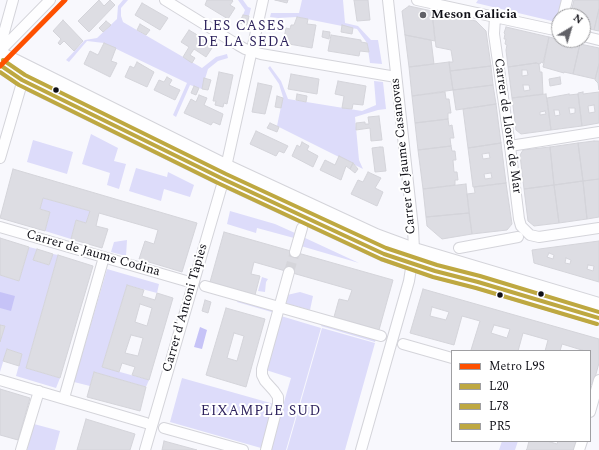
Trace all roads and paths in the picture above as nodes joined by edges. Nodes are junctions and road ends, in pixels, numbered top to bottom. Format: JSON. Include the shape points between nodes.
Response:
{"nodes":[{"id":1,"x":13,"y":0,"type":"edge"},
{"id":2,"x":50,"y":0,"type":"edge"},
{"id":3,"x":166,"y":0,"type":"edge"},
{"id":4,"x":264,"y":0,"type":"edge"},
{"id":5,"x":388,"y":0,"type":"edge"},
{"id":6,"x":417,"y":0,"type":"edge"},
{"id":7,"x":10,"y":11,"type":"junction"},
{"id":8,"x":495,"y":17,"type":"junction"},
{"id":9,"x":29,"y":22,"type":"junction"},
{"id":10,"x":551,"y":29,"type":"edge"},
{"id":11,"x":0,"y":47,"type":"edge"},
{"id":12,"x":252,"y":51,"type":"junction"},
{"id":13,"x":0,"y":52,"type":"edge"},
{"id":14,"x":0,"y":65,"type":"edge"},
{"id":15,"x":25,"y":74,"type":"junction"},
{"id":16,"x":396,"y":77,"type":"junction"},
{"id":17,"x":599,"y":132,"type":"edge"},
{"id":18,"x":510,"y":146,"type":"junction"},
{"id":19,"x":0,"y":158,"type":"edge"},
{"id":20,"x":224,"y":173,"type":"junction"},
{"id":21,"x":0,"y":227,"type":"edge"},
{"id":22,"x":302,"y":228,"type":"dead end"},
{"id":23,"x":599,"y":228,"type":"edge"},
{"id":24,"x":522,"y":234,"type":"junction"},
{"id":25,"x":459,"y":248,"type":"dead end"},
{"id":26,"x":295,"y":252,"type":"tunnel mouth"},
{"id":27,"x":104,"y":257,"type":"junction"},
{"id":28,"x":413,"y":257,"type":"junction"},
{"id":29,"x":289,"y":272,"type":"tunnel mouth"},
{"id":30,"x":186,"y":281,"type":"dead end"},
{"id":31,"x":205,"y":286,"type":"dead end"},
{"id":32,"x":599,"y":305,"type":"edge"},
{"id":33,"x":279,"y":307,"type":"junction"},
{"id":34,"x":599,"y":318,"type":"edge"},
{"id":35,"x":381,"y":336,"type":"dead end"},
{"id":36,"x":402,"y":344,"type":"dead end"},
{"id":37,"x":451,"y":358,"type":"edge"},
{"id":38,"x":0,"y":380,"type":"edge"},
{"id":39,"x":599,"y":380,"type":"edge"},
{"id":40,"x":39,"y":392,"type":"junction"},
{"id":41,"x":64,"y":398,"type":"junction"},
{"id":42,"x":594,"y":398,"type":"edge"},
{"id":43,"x":591,"y":408,"type":"edge"},
{"id":44,"x":146,"y":423,"type":"dead end"},
{"id":45,"x":164,"y":428,"type":"dead end"},
{"id":46,"x":21,"y":450,"type":"edge"},
{"id":47,"x":145,"y":450,"type":"edge"},
{"id":48,"x":243,"y":450,"type":"edge"},
{"id":49,"x":266,"y":450,"type":"edge"},
{"id":50,"x":362,"y":450,"type":"edge"}],
"edges":[{"from":1,"to":7,"type":"street"},
{"from":2,"to":9,"type":"street"},
{"from":3,"to":12,"type":"street"},
{"from":4,"to":12,"type":"street","name":"Carrer d'Antoni Tàpies"},
{"from":5,"to":16,"type":"street","name":"Carrer de Jaume Casanovas"},
{"from":6,"to":8,"type":"street"},
{"from":7,"to":9,"type":"street","via":[[18,22]]},
{"from":7,"to":11,"type":"street"},
{"from":8,"to":10,"type":"street"},
{"from":8,"to":18,"type":"street","name":"Carrer de Lloret de Mar","via":[[494,34]]},
{"from":9,"to":13,"type":"street"},
{"from":12,"to":16,"type":"street"},
{"from":12,"to":20,"type":"street","name":"Carrer d'Antoni Tàpies"},
{"from":13,"to":15,"type":"main road"},
{"from":14,"to":15,"type":"main road"},
{"from":15,"to":19,"type":"street"},
{"from":15,"to":20,"type":"main road"},
{"from":16,"to":28,"type":"street","name":"Carrer de Jaume Casanovas","via":[[412,221]]},
{"from":17,"to":18,"type":"street"},
{"from":18,"to":24,"type":"street","name":"Carrer de Lloret de Mar"},
{"from":20,"to":28,"type":"main road","via":[[340,220]]},
{"from":20,"to":47,"type":"street","name":"Carrer d'Antoni Tàpies"},
{"from":21,"to":27,"type":"street","name":"Carrer de Jaume Codina"},
{"from":22,"to":26,"type":"street"},
{"from":23,"to":24,"type":"street","via":[[539,237]]},
{"from":24,"to":25,"type":"street"},
{"from":27,"to":30,"type":"street","name":"Carrer de Jaume Codina"},
{"from":27,"to":41,"type":"street"},
{"from":28,"to":32,"type":"main road"},
{"from":28,"to":34,"type":"main road"},
{"from":28,"to":50,"type":"street","name":"Carrer de Jaume Casanovas","via":[[408,286]]},
{"from":29,"to":33,"type":"street"},
{"from":31,"to":33,"type":"street"},
{"from":33,"to":35,"type":"street"},
{"from":33,"to":49,"type":"street","via":[[262,369],[265,381],[278,397]]},
{"from":36,"to":37,"type":"street"},
{"from":38,"to":40,"type":"street"},
{"from":39,"to":42,"type":"street"},
{"from":40,"to":41,"type":"street"},
{"from":40,"to":46,"type":"street"},
{"from":41,"to":44,"type":"street"},
{"from":42,"to":43,"type":"street"},
{"from":45,"to":48,"type":"street"}]}
